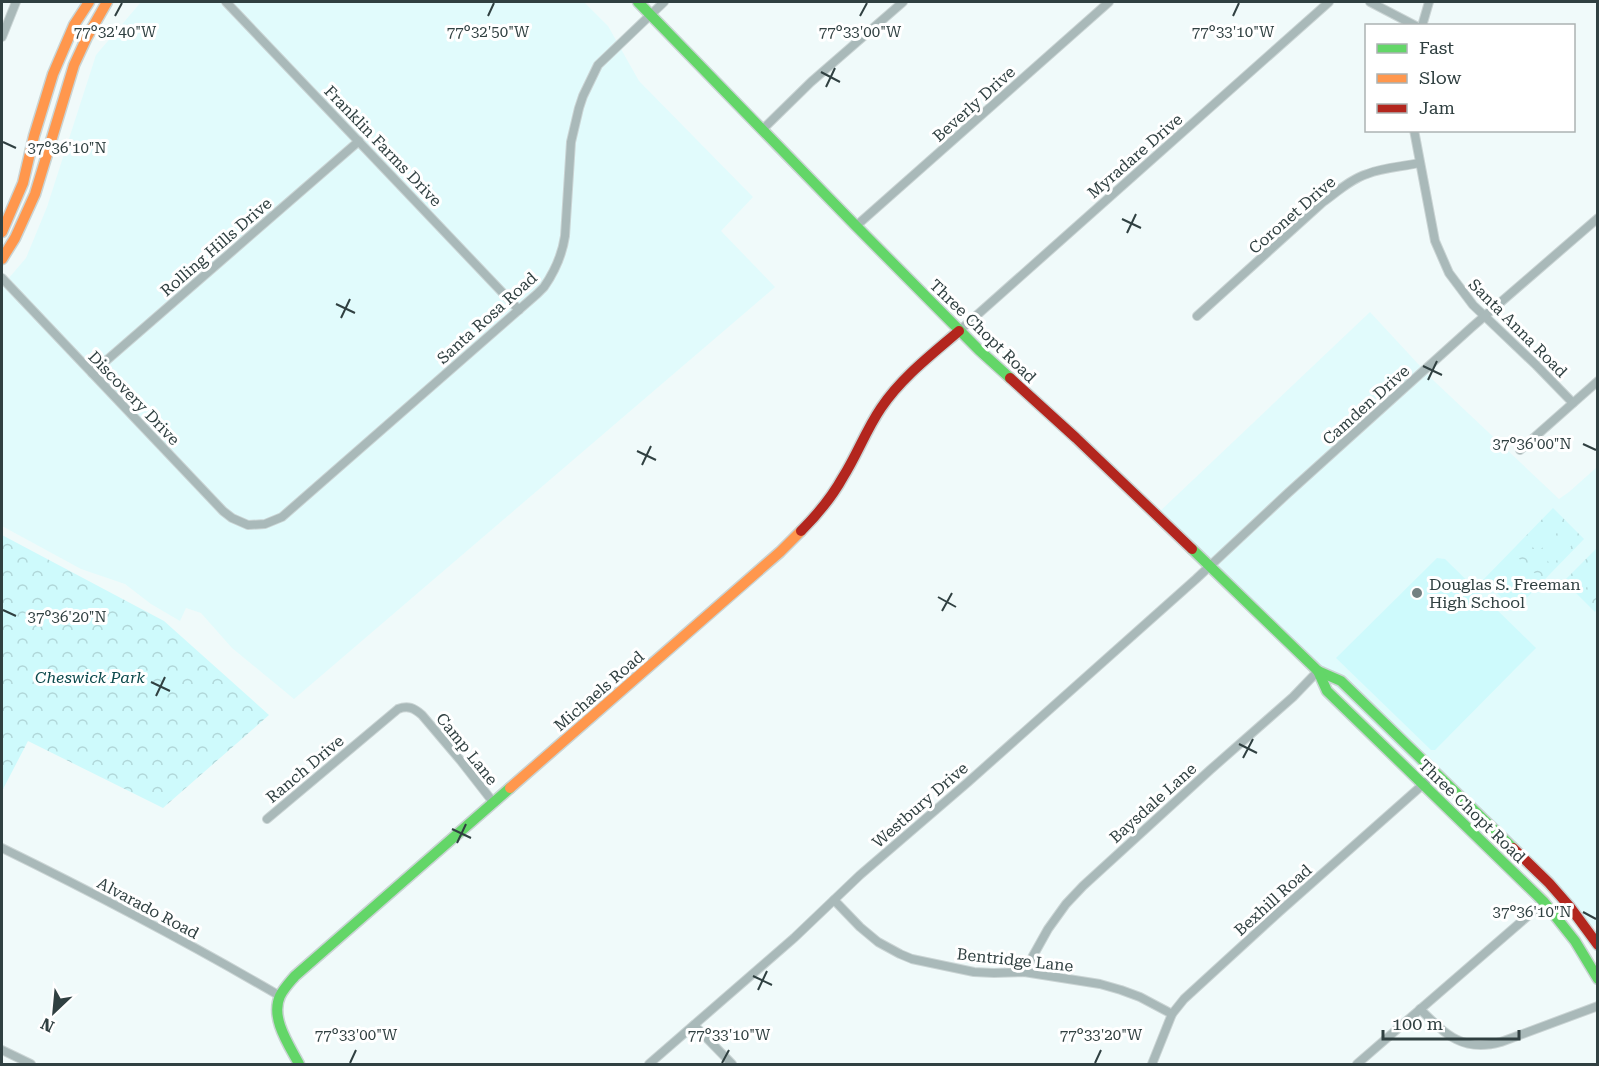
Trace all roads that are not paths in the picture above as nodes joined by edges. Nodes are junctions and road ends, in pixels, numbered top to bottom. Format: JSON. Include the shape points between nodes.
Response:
{"nodes":[{"id":1,"x":16,"y":2,"type":"edge"},
{"id":2,"x":89,"y":2,"type":"edge"},
{"id":3,"x":107,"y":2,"type":"edge"},
{"id":4,"x":226,"y":2,"type":"edge"},
{"id":5,"x":638,"y":2,"type":"edge"},
{"id":6,"x":664,"y":2,"type":"edge"},
{"id":7,"x":903,"y":2,"type":"edge"},
{"id":8,"x":1109,"y":2,"type":"edge"},
{"id":9,"x":1329,"y":2,"type":"edge"},
{"id":10,"x":1370,"y":2,"type":"edge"},
{"id":11,"x":1430,"y":2,"type":"edge"},
{"id":12,"x":650,"y":15,"type":"junction"},
{"id":13,"x":1412,"y":24,"type":"edge"},
{"id":14,"x":1423,"y":24,"type":"edge"},
{"id":15,"x":2,"y":36,"type":"edge"},
{"id":16,"x":762,"y":130,"type":"junction"},
{"id":17,"x":1414,"y":132,"type":"edge"},
{"id":18,"x":359,"y":141,"type":"junction"},
{"id":19,"x":1419,"y":163,"type":"junction"},
{"id":20,"x":1598,"y":218,"type":"edge"},
{"id":21,"x":856,"y":226,"type":"junction"},
{"id":22,"x":2,"y":231,"type":"edge"},
{"id":23,"x":2,"y":259,"type":"edge"},
{"id":24,"x":2,"y":278,"type":"edge"},
{"id":25,"x":519,"y":310,"type":"junction"},
{"id":26,"x":1197,"y":316,"type":"dead end"},
{"id":27,"x":1485,"y":317,"type":"junction"},
{"id":28,"x":959,"y":331,"type":"junction"},
{"id":29,"x":92,"y":373,"type":"junction"},
{"id":30,"x":1598,"y":381,"type":"edge"},
{"id":31,"x":1573,"y":403,"type":"junction"},
{"id":32,"x":1520,"y":450,"type":"dead end"},
{"id":33,"x":255,"y":525,"type":"joint"},
{"id":34,"x":1210,"y":566,"type":"junction"},
{"id":35,"x":1318,"y":671,"type":"junction"},
{"id":36,"x":361,"y":739,"type":"joint"},
{"id":37,"x":1436,"y":773,"type":"junction"},
{"id":38,"x":1423,"y":784,"type":"junction"},
{"id":39,"x":493,"y":802,"type":"junction"},
{"id":40,"x":267,"y":819,"type":"dead end"},
{"id":41,"x":2,"y":848,"type":"edge"},
{"id":42,"x":834,"y":900,"type":"junction"},
{"id":43,"x":1544,"y":902,"type":"junction"},
{"id":44,"x":1597,"y":943,"type":"edge"},
{"id":45,"x":1024,"y":972,"type":"junction"},
{"id":46,"x":1598,"y":979,"type":"edge"},
{"id":47,"x":280,"y":996,"type":"junction"},
{"id":48,"x":1598,"y":1006,"type":"edge"},
{"id":49,"x":1420,"y":1009,"type":"junction"},
{"id":50,"x":1172,"y":1014,"type":"junction"},
{"id":51,"x":694,"y":1025,"type":"junction"},
{"id":52,"x":2,"y":1050,"type":"edge"},
{"id":53,"x":31,"y":1065,"type":"edge"},
{"id":54,"x":299,"y":1065,"type":"edge"},
{"id":55,"x":649,"y":1065,"type":"edge"},
{"id":56,"x":732,"y":1065,"type":"edge"},
{"id":57,"x":1152,"y":1065,"type":"edge"},
{"id":58,"x":1357,"y":1065,"type":"edge"}],
"edges":[{"from":1,"to":15,"type":"street"},
{"from":2,"to":22,"type":"main road","via":[[56,66],[23,183]]},
{"from":3,"to":23,"type":"main road","via":[[78,55],[32,200]]},
{"from":4,"to":18,"type":"street","name":"Franklin Farms Drive"},
{"from":5,"to":12,"type":"main road","name":"Three Chopt Road"},
{"from":6,"to":12,"type":"street","name":"Santa Rosa Road"},
{"from":7,"to":16,"type":"street"},
{"from":8,"to":21,"type":"street","name":"Beverly Drive"},
{"from":9,"to":28,"type":"street","name":"Myradare Drive"},
{"from":10,"to":13,"type":"street"},
{"from":11,"to":14,"type":"street"},
{"from":12,"to":16,"type":"main road","name":"Three Chopt Road"},
{"from":12,"to":25,"type":"street","name":"Santa Rosa Road","via":[[598,65],[583,96],[571,142],[562,251],[544,287]]},
{"from":16,"to":21,"type":"main road","name":"Three Chopt Road"},
{"from":17,"to":19,"type":"street","name":"Santa Anna Road"},
{"from":18,"to":25,"type":"street","name":"Franklin Farms Drive"},
{"from":18,"to":29,"type":"street","name":"Rolling Hills Drive"},
{"from":19,"to":26,"type":"street","name":"Coronet Drive","via":[[1360,176],[1315,210]]},
{"from":19,"to":27,"type":"street","name":"Santa Anna Road","via":[[1441,257],[1455,283]]},
{"from":20,"to":27,"type":"street","name":"Camden Drive"},
{"from":21,"to":28,"type":"main road","name":"Three Chopt Road"},
{"from":24,"to":29,"type":"street","name":"Discovery Drive"},
{"from":25,"to":33,"type":"street","name":"Santa Rosa Road","via":[[282,517]]},
{"from":27,"to":31,"type":"street","name":"Santa Anna Road"},
{"from":27,"to":34,"type":"street","name":"Camden Drive"},
{"from":28,"to":34,"type":"main road","name":"Three Chopt Road"},
{"from":28,"to":39,"type":"main road","name":"Michaels Road","via":[[893,392],[829,499],[805,527],[756,575]]},
{"from":29,"to":33,"type":"street","name":"Discovery Drive","via":[[223,511],[240,523]]},
{"from":30,"to":31,"type":"street"},
{"from":31,"to":32,"type":"street"},
{"from":34,"to":35,"type":"main road","name":"Three Chopt Road"},
{"from":34,"to":42,"type":"street","name":"Westbury Drive"},
{"from":35,"to":37,"type":"main road","name":"Three Chopt Road","via":[[1341,681]]},
{"from":35,"to":38,"type":"main road","name":"Three Chopt Road","via":[[1327,691]]},
{"from":35,"to":45,"type":"street","name":"Baysdale Lane","via":[[1083,886],[1048,929]]},
{"from":36,"to":39,"type":"street","name":"Camp Lane","via":[[398,709],[406,706],[416,710]]},
{"from":36,"to":40,"type":"street","name":"Ranch Drive"},
{"from":37,"to":38,"type":"street","name":"Bexhill Road"},
{"from":37,"to":44,"type":"main road","name":"Three Chopt Road","via":[[1554,889]]},
{"from":38,"to":43,"type":"main road","name":"Three Chopt Road"},
{"from":38,"to":50,"type":"street","name":"Bexhill Road","via":[[1198,985]]},
{"from":39,"to":47,"type":"main road","name":"Michaels Road","via":[[303,967]]},
{"from":41,"to":47,"type":"street","name":"Alvarado Road"},
{"from":42,"to":45,"type":"street","name":"Bentridge Lane","via":[[860,927],[900,954],[974,972]]},
{"from":42,"to":51,"type":"street","name":"Westbury Drive"},
{"from":43,"to":46,"type":"main road","name":"Three Chopt Road"},
{"from":43,"to":49,"type":"street"},
{"from":45,"to":50,"type":"street","name":"Bentridge Lane","via":[[1100,984]]},
{"from":47,"to":54,"type":"main road","via":[[280,1024]]},
{"from":48,"to":49,"type":"street","via":[[1485,1046],[1451,1037]]},
{"from":49,"to":58,"type":"street"},
{"from":50,"to":57,"type":"street","name":"Bexhill Road"},
{"from":51,"to":55,"type":"street","name":"Westbury Drive"},
{"from":51,"to":56,"type":"street"},
{"from":52,"to":53,"type":"street"}]}
